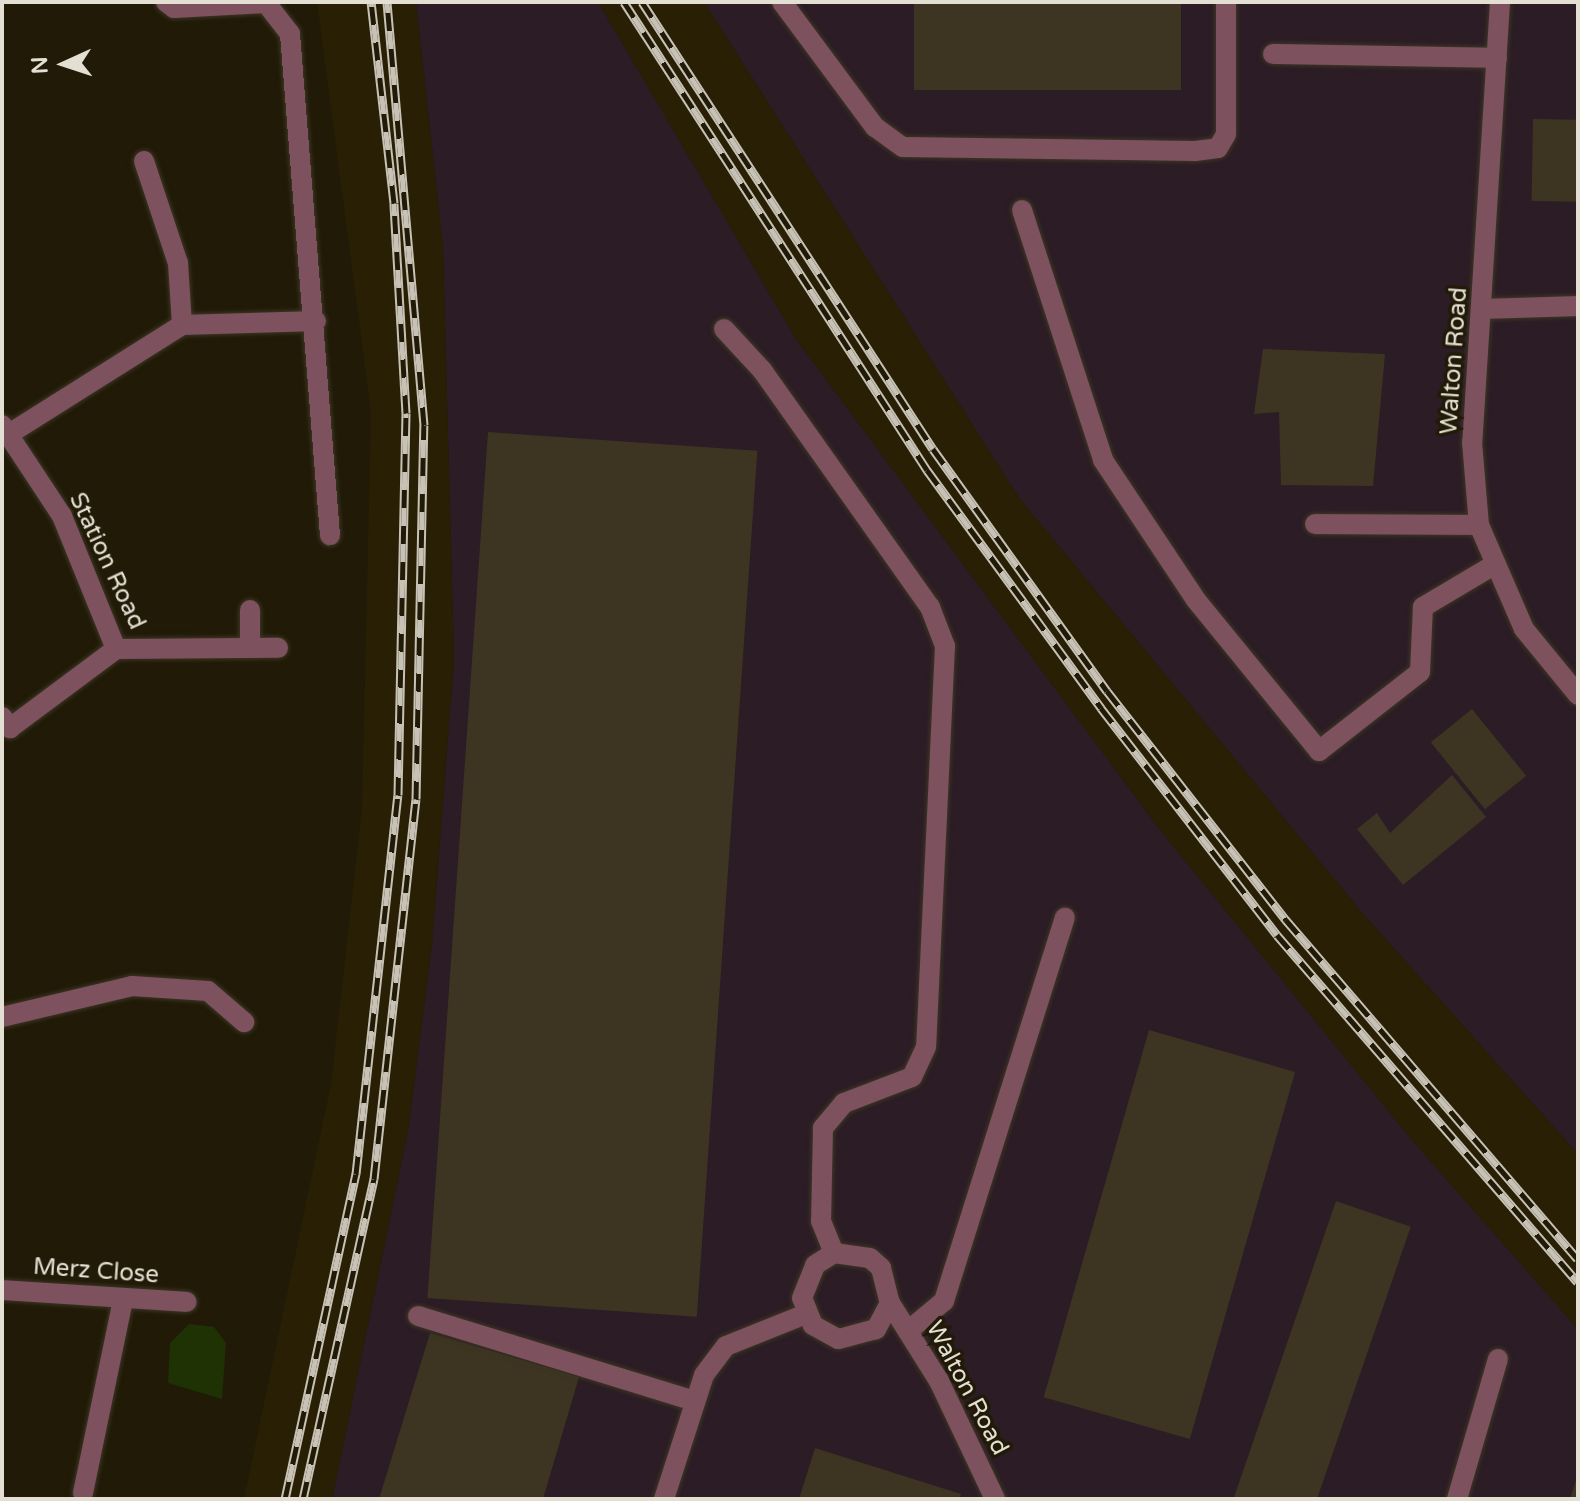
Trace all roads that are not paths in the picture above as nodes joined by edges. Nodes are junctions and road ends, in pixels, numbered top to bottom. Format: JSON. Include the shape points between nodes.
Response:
{"nodes":[{"id":1,"x":166,"y":2,"type":"edge"},
{"id":2,"x":782,"y":2,"type":"edge"},
{"id":3,"x":1226,"y":2,"type":"edge"},
{"id":4,"x":1500,"y":2,"type":"edge"},
{"id":5,"x":1273,"y":54,"type":"dead end"},
{"id":6,"x":1497,"y":58,"type":"junction"},
{"id":7,"x":144,"y":161,"type":"dead end"},
{"id":8,"x":1022,"y":210,"type":"dead end"},
{"id":9,"x":1578,"y":306,"type":"edge"},
{"id":10,"x":1483,"y":309,"type":"junction"},
{"id":11,"x":316,"y":321,"type":"junction"},
{"id":12,"x":182,"y":325,"type":"junction"},
{"id":13,"x":724,"y":329,"type":"dead end"},
{"id":14,"x":6,"y":429,"type":"edge"},
{"id":15,"x":1315,"y":524,"type":"dead end"},
{"id":16,"x":1479,"y":525,"type":"junction"},
{"id":17,"x":330,"y":535,"type":"dead end"},
{"id":18,"x":1492,"y":566,"type":"junction"},
{"id":19,"x":250,"y":610,"type":"dead end"},
{"id":20,"x":250,"y":648,"type":"junction"},
{"id":21,"x":278,"y":648,"type":"dead end"},
{"id":22,"x":116,"y":649,"type":"junction"},
{"id":23,"x":1578,"y":695,"type":"edge"},
{"id":24,"x":2,"y":717,"type":"edge"},
{"id":25,"x":1065,"y":918,"type":"dead end"},
{"id":26,"x":2,"y":1017,"type":"edge"},
{"id":27,"x":244,"y":1022,"type":"dead end"},
{"id":28,"x":834,"y":1253,"type":"junction"},
{"id":29,"x":2,"y":1290,"type":"edge"},
{"id":30,"x":123,"y":1300,"type":"junction"},
{"id":31,"x":187,"y":1302,"type":"dead end"},
{"id":32,"x":890,"y":1303,"type":"junction"},
{"id":33,"x":806,"y":1314,"type":"junction"},
{"id":34,"x":418,"y":1316,"type":"dead end"},
{"id":35,"x":908,"y":1331,"type":"junction"},
{"id":36,"x":1498,"y":1359,"type":"dead end"},
{"id":37,"x":694,"y":1401,"type":"junction"},
{"id":38,"x":83,"y":1493,"type":"dead end"},
{"id":39,"x":664,"y":1499,"type":"edge"},
{"id":40,"x":995,"y":1499,"type":"edge"},
{"id":41,"x":1457,"y":1499,"type":"edge"}],
"edges":[{"from":1,"to":11,"type":"street","via":[[174,8],[266,3],[290,34]]},
{"from":2,"to":3,"type":"street","via":[[875,127],[903,147],[1195,151],[1218,148],[1226,134]]},
{"from":4,"to":6,"type":"street","name":"Walton Road"},
{"from":5,"to":6,"type":"street"},
{"from":6,"to":10,"type":"street","name":"Walton Road"},
{"from":7,"to":12,"type":"street","via":[[178,263]]},
{"from":8,"to":18,"type":"street","via":[[1103,460],[1196,600],[1319,751],[1420,672],[1423,607]]},
{"from":9,"to":10,"type":"street"},
{"from":10,"to":16,"type":"street","name":"Walton Road","via":[[1472,442]]},
{"from":11,"to":12,"type":"street"},
{"from":11,"to":17,"type":"street"},
{"from":12,"to":14,"type":"street"},
{"from":13,"to":28,"type":"street","via":[[762,370],[930,607],[945,646],[926,1047],[912,1077],[844,1103],[823,1128],[821,1221]]},
{"from":14,"to":22,"type":"street","name":"Station Road","via":[[62,516]]},
{"from":15,"to":16,"type":"street"},
{"from":16,"to":18,"type":"street","name":"Walton Road"},
{"from":18,"to":23,"type":"street","name":"Walton Road","via":[[1524,629]]},
{"from":19,"to":20,"type":"street"},
{"from":20,"to":21,"type":"street","name":"Station Road"},
{"from":20,"to":22,"type":"street","name":"Station Road"},
{"from":22,"to":24,"type":"street","via":[[10,728]]},
{"from":25,"to":35,"type":"street","via":[[944,1301]]},
{"from":26,"to":27,"type":"street","via":[[132,986],[208,991]]},
{"from":28,"to":32,"type":"street","name":"Walton Road","via":[[870,1258],[888,1281]]},
{"from":28,"to":33,"type":"street","via":[[806,1278]]},
{"from":29,"to":30,"type":"street","name":"Merz Close"},
{"from":30,"to":31,"type":"street","name":"Merz Close"},
{"from":30,"to":38,"type":"street"},
{"from":32,"to":33,"type":"street","via":[[876,1329],[854,1339],[825,1334]]},
{"from":32,"to":35,"type":"street","name":"Walton Road"},
{"from":33,"to":37,"type":"street","via":[[726,1346]]},
{"from":34,"to":37,"type":"street"},
{"from":35,"to":40,"type":"street","name":"Walton Road"},
{"from":36,"to":41,"type":"street"},
{"from":37,"to":39,"type":"street"}]}
